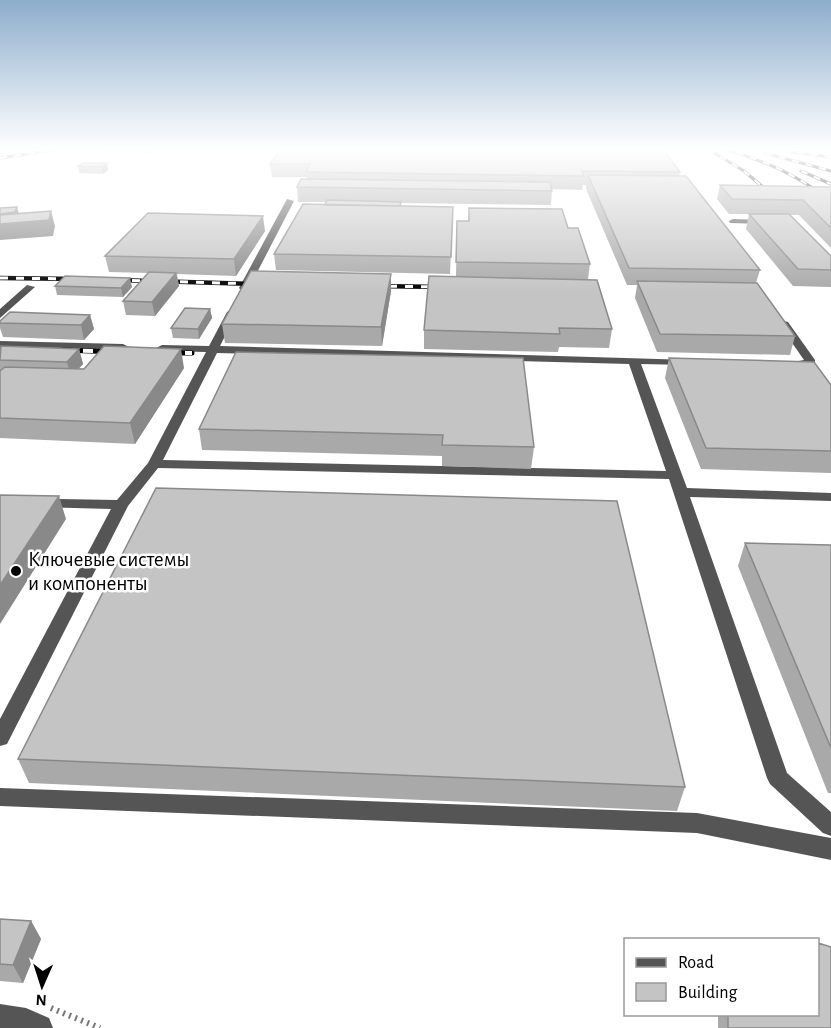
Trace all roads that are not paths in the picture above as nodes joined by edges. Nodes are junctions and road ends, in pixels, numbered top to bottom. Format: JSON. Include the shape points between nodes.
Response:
{"nodes":[{"id":1,"x":290,"y":201,"type":"dead end"},
{"id":2,"x":733,"y":221,"type":"dead end"},
{"id":3,"x":780,"y":222,"type":"edge"},
{"id":4,"x":30,"y":287,"type":"dead end"},
{"id":5,"x":0,"y":315,"type":"edge"},
{"id":6,"x":780,"y":318,"type":"edge"},
{"id":7,"x":0,"y":344,"type":"edge"},
{"id":8,"x":129,"y":347,"type":"edge"},
{"id":9,"x":153,"y":348,"type":"edge"},
{"id":10,"x":212,"y":350,"type":"junction"},
{"id":11,"x":634,"y":361,"type":"junction"},
{"id":12,"x":701,"y":363,"type":"edge"},
{"id":13,"x":779,"y":364,"type":"edge"},
{"id":14,"x":154,"y":464,"type":"junction"},
{"id":15,"x":678,"y":484,"type":"junction"},
{"id":16,"x":831,"y":497,"type":"edge"},
{"id":17,"x":0,"y":501,"type":"edge"},
{"id":18,"x":121,"y":505,"type":"junction"},
{"id":19,"x":0,"y":738,"type":"edge"},
{"id":20,"x":0,"y":797,"type":"edge"},
{"id":21,"x":831,"y":826,"type":"edge"},
{"id":22,"x":831,"y":849,"type":"edge"},
{"id":23,"x":0,"y":1017,"type":"edge"},
{"id":24,"x":39,"y":1028,"type":"edge"}],
"edges":[{"from":1,"to":10,"type":"street"},
{"from":2,"to":3,"type":"street"},
{"from":4,"to":5,"type":"street"},
{"from":6,"to":13,"type":"street","via":[[811,362]]},
{"from":7,"to":8,"type":"street"},
{"from":9,"to":10,"type":"street"},
{"from":10,"to":11,"type":"street"},
{"from":10,"to":14,"type":"street"},
{"from":11,"to":12,"type":"street"},
{"from":11,"to":15,"type":"street"},
{"from":14,"to":15,"type":"street"},
{"from":14,"to":18,"type":"street"},
{"from":15,"to":16,"type":"street"},
{"from":15,"to":21,"type":"street","via":[[778,778]]},
{"from":17,"to":18,"type":"street"},
{"from":18,"to":19,"type":"street"},
{"from":20,"to":22,"type":"street","via":[[697,823]]},
{"from":23,"to":24,"type":"street"}]}
